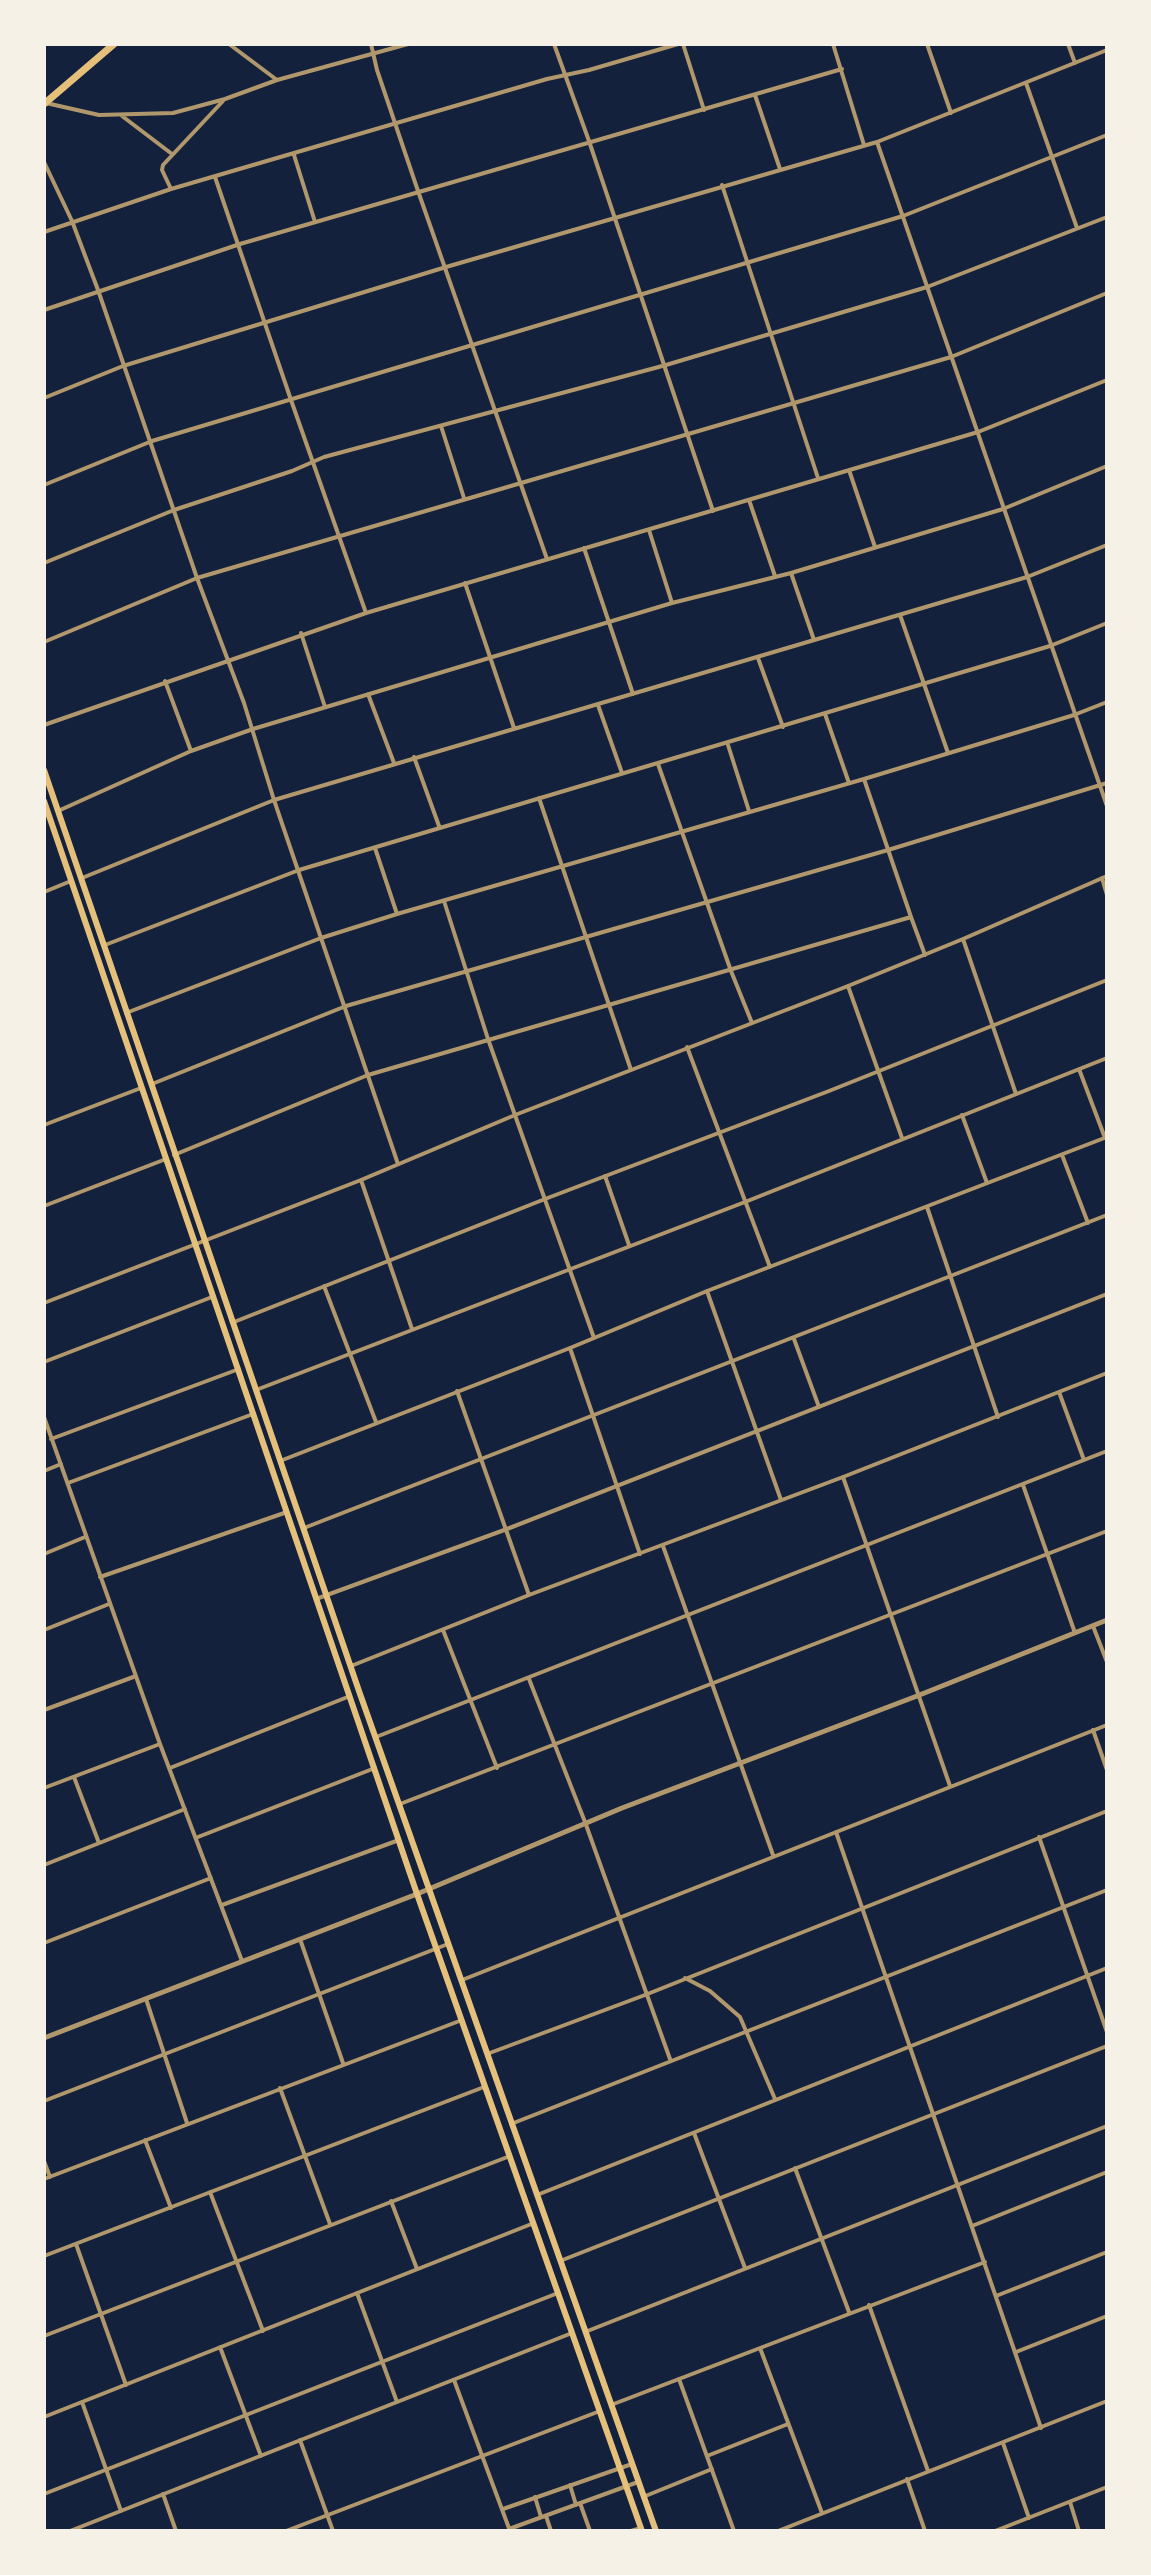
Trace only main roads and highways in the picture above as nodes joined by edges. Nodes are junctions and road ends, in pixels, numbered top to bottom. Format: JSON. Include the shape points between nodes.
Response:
{"nodes":[{"id":1,"x":114,"y":44,"type":"edge"},
{"id":2,"x":44,"y":104,"type":"edge"},
{"id":3,"x":44,"y":770,"type":"edge"},
{"id":4,"x":44,"y":801,"type":"edge"},
{"id":5,"x":46,"y":816,"type":"edge"},
{"id":6,"x":107,"y":958,"type":"junction"},
{"id":7,"x":98,"y":962,"type":"junction"},
{"id":8,"x":166,"y":1133,"type":"junction"},
{"id":9,"x":157,"y":1136,"type":"junction"},
{"id":10,"x":343,"y":1644,"type":"junction"},
{"id":11,"x":334,"y":1648,"type":"junction"},
{"id":12,"x":641,"y":2529,"type":"edge"},
{"id":13,"x":656,"y":2531,"type":"edge"}],
"edges":[{"from":1,"to":2,"type":"highway"},
{"from":3,"to":6,"type":"main road"},
{"from":4,"to":5,"type":"main road"},
{"from":5,"to":7,"type":"main road"},
{"from":6,"to":7,"type":"main road"},
{"from":6,"to":8,"type":"main road"},
{"from":7,"to":9,"type":"main road"},
{"from":8,"to":9,"type":"main road"},
{"from":8,"to":10,"type":"main road"},
{"from":9,"to":11,"type":"main road"},
{"from":10,"to":11,"type":"main road"},
{"from":10,"to":13,"type":"main road"},
{"from":11,"to":12,"type":"main road"}]}
